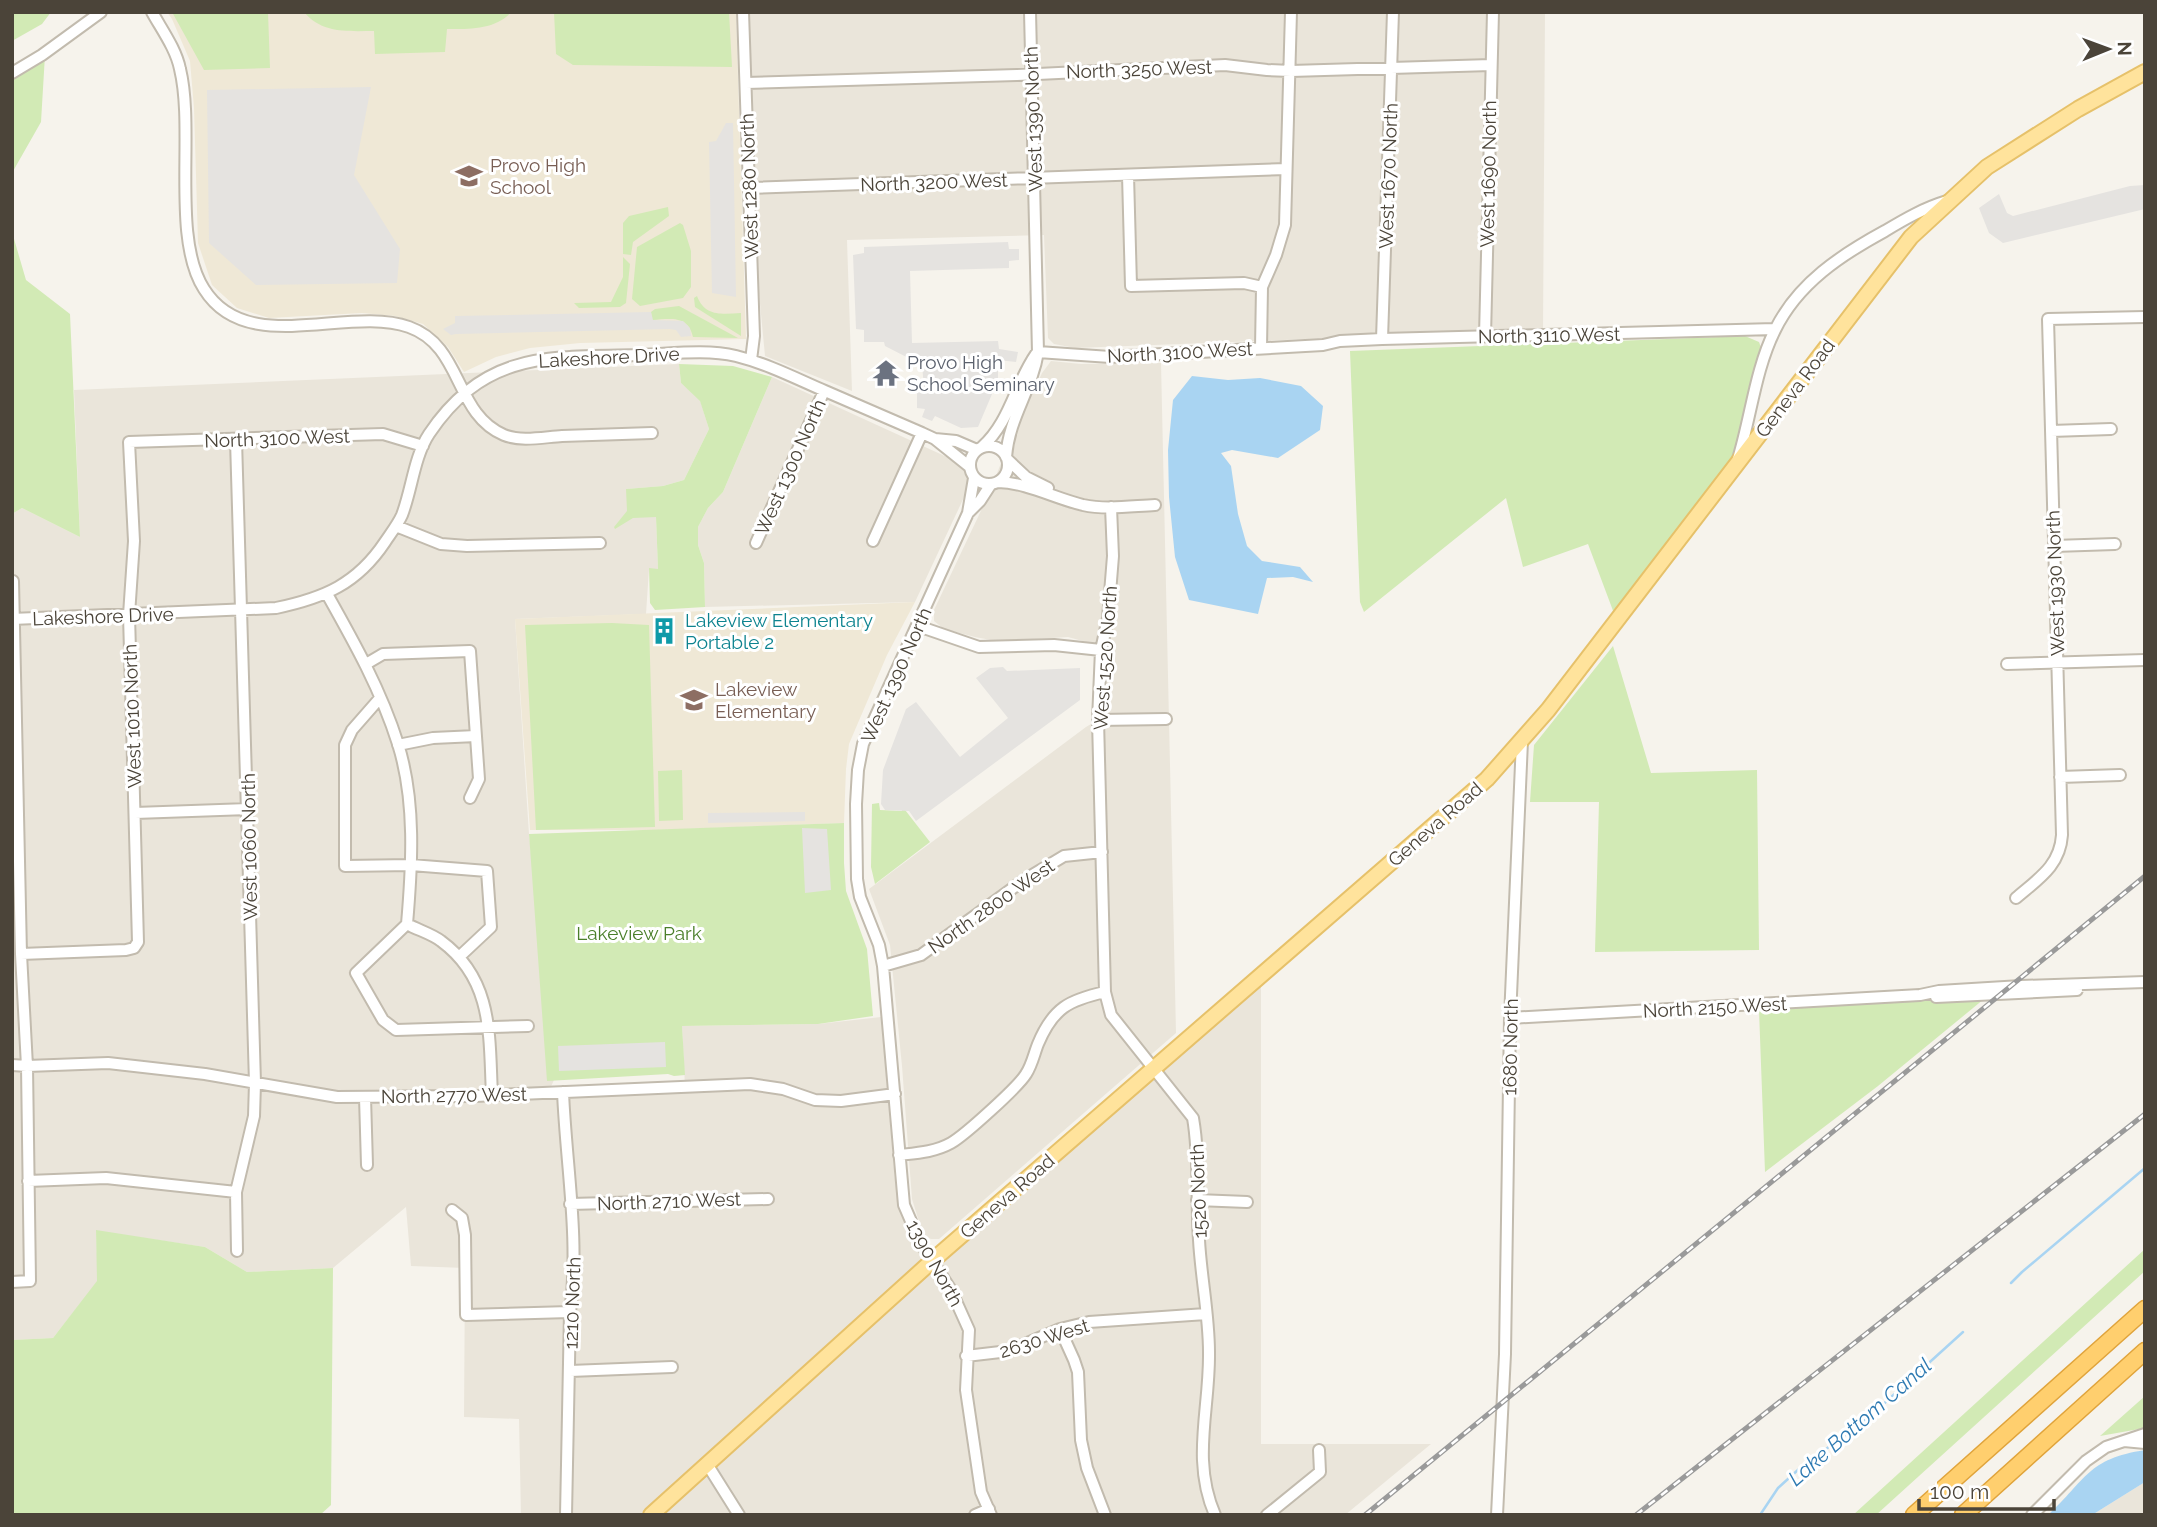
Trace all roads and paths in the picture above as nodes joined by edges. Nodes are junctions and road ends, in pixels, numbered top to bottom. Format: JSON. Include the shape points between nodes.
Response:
{"nodes":[{"id":1,"x":101,"y":12,"type":"edge"},
{"id":2,"x":152,"y":12,"type":"edge"},
{"id":3,"x":743,"y":12,"type":"edge"},
{"id":4,"x":1030,"y":12,"type":"edge"},
{"id":5,"x":1292,"y":12,"type":"edge"},
{"id":6,"x":1393,"y":12,"type":"edge"},
{"id":7,"x":1493,"y":12,"type":"edge"},
{"id":8,"x":1491,"y":65,"type":"junction"},
{"id":9,"x":1391,"y":67,"type":"junction"},
{"id":10,"x":1291,"y":71,"type":"junction"},
{"id":11,"x":2145,"y":72,"type":"edge"},
{"id":12,"x":12,"y":73,"type":"edge"},
{"id":13,"x":1032,"y":74,"type":"junction"},
{"id":14,"x":746,"y":83,"type":"junction"},
{"id":15,"x":1286,"y":169,"type":"junction"},
{"id":16,"x":1128,"y":175,"type":"junction"},
{"id":17,"x":1035,"y":179,"type":"junction"},
{"id":18,"x":749,"y":188,"type":"junction"},
{"id":19,"x":1949,"y":201,"type":"junction"},
{"id":20,"x":1262,"y":287,"type":"junction"},
{"id":21,"x":2145,"y":317,"type":"edge"},
{"id":22,"x":1775,"y":330,"type":"junction"},
{"id":23,"x":1485,"y":336,"type":"junction"},
{"id":24,"x":1382,"y":339,"type":"junction"},
{"id":25,"x":1323,"y":345,"type":"joint"},
{"id":26,"x":1261,"y":348,"type":"junction"},
{"id":27,"x":1038,"y":352,"type":"junction"},
{"id":28,"x":751,"y":360,"type":"junction"},
{"id":29,"x":824,"y":391,"type":"junction"},
{"id":30,"x":465,"y":394,"type":"junction"},
{"id":31,"x":2111,"y":429,"type":"dead end"},
{"id":32,"x":2051,"y":431,"type":"junction"},
{"id":33,"x":652,"y":433,"type":"dead end"},
{"id":34,"x":922,"y":433,"type":"junction"},
{"id":35,"x":935,"y":439,"type":"junction"},
{"id":36,"x":236,"y":440,"type":"junction"},
{"id":37,"x":129,"y":442,"type":"joint"},
{"id":38,"x":423,"y":446,"type":"junction"},
{"id":39,"x":979,"y":448,"type":"junction"},
{"id":40,"x":1007,"y":458,"type":"junction"},
{"id":41,"x":1736,"y":465,"type":"junction"},
{"id":42,"x":970,"y":467,"type":"junction"},
{"id":43,"x":974,"y":478,"type":"junction"},
{"id":44,"x":994,"y":483,"type":"junction"},
{"id":45,"x":1058,"y":496,"type":"junction"},
{"id":46,"x":1155,"y":505,"type":"dead end"},
{"id":47,"x":1111,"y":507,"type":"junction"},
{"id":48,"x":968,"y":513,"type":"junction"},
{"id":49,"x":396,"y":526,"type":"junction"},
{"id":50,"x":873,"y":541,"type":"dead end"},
{"id":51,"x":600,"y":543,"type":"dead end"},
{"id":52,"x":756,"y":543,"type":"dead end"},
{"id":53,"x":2115,"y":544,"type":"dead end"},
{"id":54,"x":2054,"y":546,"type":"junction"},
{"id":55,"x":13,"y":581,"type":"edge"},
{"id":56,"x":327,"y":594,"type":"junction"},
{"id":57,"x":242,"y":611,"type":"junction"},
{"id":58,"x":129,"y":615,"type":"junction"},
{"id":59,"x":13,"y":619,"type":"edge"},
{"id":60,"x":918,"y":626,"type":"junction"},
{"id":61,"x":1101,"y":650,"type":"junction"},
{"id":62,"x":2145,"y":660,"type":"edge"},
{"id":63,"x":2057,"y":662,"type":"junction"},
{"id":64,"x":366,"y":664,"type":"junction"},
{"id":65,"x":2007,"y":664,"type":"dead end"},
{"id":66,"x":380,"y":698,"type":"junction"},
{"id":67,"x":1166,"y":719,"type":"dead end"},
{"id":68,"x":1098,"y":720,"type":"junction"},
{"id":69,"x":476,"y":736,"type":"junction"},
{"id":70,"x":1522,"y":741,"type":"junction"},
{"id":71,"x":398,"y":745,"type":"junction"},
{"id":72,"x":2120,"y":775,"type":"dead end"},
{"id":73,"x":2060,"y":777,"type":"junction"},
{"id":74,"x":470,"y":798,"type":"dead end"},
{"id":75,"x":248,"y":808,"type":"junction"},
{"id":76,"x":135,"y":813,"type":"junction"},
{"id":77,"x":1102,"y":852,"type":"junction"},
{"id":78,"x":411,"y":865,"type":"junction"},
{"id":79,"x":2016,"y":898,"type":"dead end"},
{"id":80,"x":407,"y":924,"type":"junction"},
{"id":81,"x":21,"y":954,"type":"junction"},
{"id":82,"x":459,"y":957,"type":"junction"},
{"id":83,"x":883,"y":966,"type":"junction"},
{"id":84,"x":2145,"y":982,"type":"edge"},
{"id":85,"x":1105,"y":992,"type":"junction"},
{"id":86,"x":1510,"y":1018,"type":"junction"},
{"id":87,"x":528,"y":1026,"type":"dead end"},
{"id":88,"x":487,"y":1028,"type":"junction"},
{"id":89,"x":12,"y":1065,"type":"edge"},
{"id":90,"x":27,"y":1066,"type":"junction"},
{"id":91,"x":1152,"y":1070,"type":"junction"},
{"id":92,"x":255,"y":1083,"type":"junction"},
{"id":93,"x":563,"y":1092,"type":"junction"},
{"id":94,"x":895,"y":1094,"type":"junction"},
{"id":95,"x":492,"y":1096,"type":"junction"},
{"id":96,"x":365,"y":1097,"type":"junction"},
{"id":97,"x":899,"y":1155,"type":"junction"},
{"id":98,"x":367,"y":1165,"type":"dead end"},
{"id":99,"x":29,"y":1181,"type":"junction"},
{"id":100,"x":236,"y":1192,"type":"junction"},
{"id":101,"x":768,"y":1199,"type":"dead end"},
{"id":102,"x":1197,"y":1200,"type":"junction"},
{"id":103,"x":1247,"y":1202,"type":"dead end"},
{"id":104,"x":570,"y":1204,"type":"junction"},
{"id":105,"x":452,"y":1210,"type":"dead end"},
{"id":106,"x":237,"y":1251,"type":"dead end"},
{"id":107,"x":932,"y":1261,"type":"junction"},
{"id":108,"x":12,"y":1282,"type":"edge"},
{"id":109,"x":2145,"y":1309,"type":"edge"},
{"id":110,"x":570,"y":1312,"type":"junction"},
{"id":111,"x":1206,"y":1314,"type":"junction"},
{"id":112,"x":1059,"y":1329,"type":"junction"},
{"id":113,"x":2145,"y":1351,"type":"edge"},
{"id":114,"x":966,"y":1356,"type":"junction"},
{"id":115,"x":673,"y":1367,"type":"dead end"},
{"id":116,"x":570,"y":1371,"type":"junction"},
{"id":117,"x":2145,"y":1434,"type":"edge"},
{"id":118,"x":2124,"y":1441,"type":"junction"},
{"id":119,"x":2145,"y":1443,"type":"edge"},
{"id":120,"x":1319,"y":1450,"type":"dead end"},
{"id":121,"x":707,"y":1464,"type":"junction"},
{"id":122,"x":990,"y":1512,"type":"edge"},
{"id":123,"x":566,"y":1515,"type":"edge"},
{"id":124,"x":651,"y":1515,"type":"edge"},
{"id":125,"x":739,"y":1515,"type":"edge"},
{"id":126,"x":975,"y":1515,"type":"edge"},
{"id":127,"x":1105,"y":1515,"type":"edge"},
{"id":128,"x":1215,"y":1515,"type":"edge"},
{"id":129,"x":1267,"y":1515,"type":"edge"},
{"id":130,"x":1497,"y":1515,"type":"edge"},
{"id":131,"x":1914,"y":1515,"type":"edge"},
{"id":132,"x":1963,"y":1515,"type":"edge"},
{"id":133,"x":2032,"y":1515,"type":"edge"}],
"edges":[{"from":1,"to":12,"type":"street"},
{"from":2,"to":30,"type":"street","via":[[180,66],[185,93],[188,238],[204,289],[226,312],[271,326],[382,322],[409,326],[446,354]]},
{"from":3,"to":14,"type":"street","name":"West 1280 North"},
{"from":4,"to":13,"type":"street","name":"West 1390 North"},
{"from":5,"to":10,"type":"street"},
{"from":6,"to":9,"type":"street","name":"West 1670 North"},
{"from":7,"to":8,"type":"street","name":"West 1690 North"},
{"from":8,"to":9,"type":"street","name":"North 3250 West"},
{"from":8,"to":23,"type":"street","name":"West 1690 North"},
{"from":9,"to":10,"type":"street","name":"North 3250 West"},
{"from":9,"to":24,"type":"street","name":"West 1670 North"},
{"from":10,"to":13,"type":"street","name":"North 3250 West","via":[[1225,65]]},
{"from":10,"to":15,"type":"street"},
{"from":11,"to":19,"type":"main road","name":"Geneva Road","via":[[2012,150]]},
{"from":13,"to":14,"type":"street","name":"North 3250 West"},
{"from":13,"to":17,"type":"street","name":"West 1390 North"},
{"from":14,"to":18,"type":"street","name":"West 1280 North"},
{"from":15,"to":16,"type":"street","name":"North 3200 West"},
{"from":15,"to":20,"type":"street","via":[[1285,225]]},
{"from":16,"to":17,"type":"street","name":"North 3200 West"},
{"from":16,"to":20,"type":"street","via":[[1131,286],[1244,283]]},
{"from":17,"to":18,"type":"street","name":"North 3200 West"},
{"from":17,"to":27,"type":"street","name":"West 1390 North"},
{"from":18,"to":28,"type":"street","name":"West 1280 North"},
{"from":19,"to":22,"type":"street","via":[[1924,208],[1837,259],[1803,290]]},
{"from":19,"to":41,"type":"main road","name":"Geneva Road","via":[[1903,248]]},
{"from":20,"to":26,"type":"street"},
{"from":21,"to":32,"type":"street","name":"West 1930 North","via":[[2048,319]]},
{"from":22,"to":23,"type":"street","name":"North 3110 West"},
{"from":22,"to":41,"type":"street"},
{"from":23,"to":24,"type":"street","name":"North 3110 West"},
{"from":24,"to":25,"type":"street","name":"North 3110 West"},
{"from":25,"to":26,"type":"street","name":"North 3100 West"},
{"from":26,"to":27,"type":"street","name":"North 3100 West","via":[[1110,357]]},
{"from":27,"to":39,"type":"street","via":[[1026,368],[1001,427]]},
{"from":27,"to":40,"type":"street","name":"West 1390 North","via":[[1035,372],[1009,430]]},
{"from":28,"to":29,"type":"street","name":"Lakeshore Drive"},
{"from":28,"to":30,"type":"street","name":"Lakeshore Drive","via":[[710,353],[535,359],[507,367]]},
{"from":29,"to":34,"type":"street","name":"Lakeshore Drive"},
{"from":29,"to":52,"type":"street","name":"West 1300 North"},
{"from":30,"to":33,"type":"street","via":[[482,419],[505,436]]},
{"from":30,"to":38,"type":"street","name":"Lakeshore Drive"},
{"from":31,"to":32,"type":"street"},
{"from":32,"to":54,"type":"street","name":"West 1930 North"},
{"from":34,"to":35,"type":"street","name":"Lakeshore Drive"},
{"from":34,"to":50,"type":"street"},
{"from":35,"to":39,"type":"street","name":"Lakeshore Drive"},
{"from":35,"to":42,"type":"street","name":"Lakeshore Drive"},
{"from":36,"to":37,"type":"street","name":"North 3100 West"},
{"from":36,"to":38,"type":"street","name":"North 3100 West","via":[[383,434]]},
{"from":36,"to":57,"type":"street","name":"West 1060 North"},
{"from":37,"to":58,"type":"street","name":"West 1010 North","via":[[134,541]]},
{"from":38,"to":49,"type":"street","name":"Lakeshore Drive"},
{"from":39,"to":40,"type":"street","via":[[995,446]]},
{"from":39,"to":42,"type":"street"},
{"from":40,"to":44,"type":"street","via":[[1007,473]]},
{"from":40,"to":45,"type":"street","via":[[1026,477]]},
{"from":41,"to":70,"type":"main road","name":"Geneva Road"},
{"from":42,"to":43,"type":"street"},
{"from":43,"to":44,"type":"street"},
{"from":43,"to":48,"type":"street","name":"West 1390 North"},
{"from":44,"to":45,"type":"street"},
{"from":44,"to":48,"type":"street","name":"West 1390 North"},
{"from":45,"to":47,"type":"street"},
{"from":46,"to":47,"type":"street"},
{"from":47,"to":61,"type":"street","name":"West 1520 North","via":[[1113,556]]},
{"from":48,"to":60,"type":"street","name":"West 1390 North"},
{"from":49,"to":51,"type":"street","via":[[442,544]]},
{"from":49,"to":56,"type":"street","name":"Lakeshore Drive","via":[[362,570]]},
{"from":53,"to":54,"type":"street"},
{"from":54,"to":63,"type":"street","name":"West 1930 North"},
{"from":55,"to":59,"type":"street"},
{"from":56,"to":57,"type":"street","name":"Lakeshore Drive","via":[[276,608]]},
{"from":56,"to":64,"type":"street"},
{"from":57,"to":58,"type":"street","name":"Lakeshore Drive"},
{"from":57,"to":75,"type":"street","name":"West 1060 North"},
{"from":58,"to":59,"type":"street","name":"Lakeshore Drive"},
{"from":58,"to":76,"type":"street","name":"West 1010 North"},
{"from":59,"to":81,"type":"street"},
{"from":60,"to":61,"type":"street","via":[[979,647]]},
{"from":60,"to":83,"type":"street","name":"West 1390 North","via":[[863,744],[858,770],[857,879]]},
{"from":61,"to":68,"type":"street","name":"West 1520 North"},
{"from":62,"to":63,"type":"street"},
{"from":63,"to":65,"type":"street"},
{"from":63,"to":73,"type":"street","name":"West 1930 North"},
{"from":64,"to":66,"type":"street"},
{"from":64,"to":69,"type":"street","via":[[383,654],[470,651]]},
{"from":66,"to":71,"type":"street"},
{"from":66,"to":78,"type":"street","via":[[345,745],[345,866]]},
{"from":67,"to":68,"type":"street"},
{"from":68,"to":77,"type":"street","name":"West 1520 North"},
{"from":69,"to":71,"type":"street"},
{"from":69,"to":74,"type":"street","via":[[479,779]]},
{"from":70,"to":86,"type":"street","name":"1680 North"},
{"from":70,"to":91,"type":"main road","name":"Geneva Road","via":[[1487,779]]},
{"from":71,"to":78,"type":"street","via":[[406,783]]},
{"from":72,"to":73,"type":"street"},
{"from":73,"to":79,"type":"street","name":"West 1930 North","via":[[2061,847],[2057,859]]},
{"from":75,"to":76,"type":"street"},
{"from":75,"to":92,"type":"street","name":"West 1060 North"},
{"from":76,"to":81,"type":"street","name":"West 1010 North","via":[[138,942],[134,948]]},
{"from":77,"to":83,"type":"street","name":"North 2800 West","via":[[1064,856],[921,956]]},
{"from":77,"to":85,"type":"street","name":"1520 North"},
{"from":78,"to":80,"type":"street"},
{"from":78,"to":82,"type":"street","via":[[487,871],[491,927]]},
{"from":80,"to":82,"type":"street","via":[[440,940]]},
{"from":80,"to":88,"type":"street","via":[[356,973],[383,1020],[396,1030]]},
{"from":81,"to":90,"type":"street"},
{"from":82,"to":88,"type":"street","via":[[479,989]]},
{"from":83,"to":94,"type":"street","name":"1390 North"},
{"from":84,"to":86,"type":"street","name":"North 2150 West","via":[[2064,983]]},
{"from":85,"to":91,"type":"street","name":"1520 North","via":[[1111,1015]]},
{"from":85,"to":97,"type":"street","via":[[1065,1004],[1039,1041],[1026,1074],[953,1142]]},
{"from":86,"to":130,"type":"street","name":"1680 North","via":[[1508,1374]]},
{"from":87,"to":88,"type":"street"},
{"from":88,"to":95,"type":"street"},
{"from":89,"to":90,"type":"street","name":"North 2770 West"},
{"from":90,"to":92,"type":"street","name":"North 2770 West","via":[[108,1063]]},
{"from":90,"to":99,"type":"street"},
{"from":91,"to":102,"type":"street","name":"1520 North","via":[[1192,1118]]},
{"from":91,"to":107,"type":"main road","name":"Geneva Road"},
{"from":92,"to":96,"type":"street","name":"North 2770 West","via":[[337,1097]]},
{"from":92,"to":100,"type":"street","name":"West 1060 North","via":[[254,1116]]},
{"from":93,"to":94,"type":"street","name":"North 2770 West","via":[[750,1084],[815,1100]]},
{"from":93,"to":95,"type":"street","name":"North 2770 West"},
{"from":93,"to":104,"type":"street","name":"1210 North"},
{"from":94,"to":97,"type":"street","name":"1390 North"},
{"from":95,"to":96,"type":"street","name":"North 2770 West"},
{"from":96,"to":98,"type":"street"},
{"from":97,"to":107,"type":"street","name":"1390 North","via":[[904,1205]]},
{"from":99,"to":100,"type":"street","via":[[106,1178]]},
{"from":99,"to":108,"type":"street","via":[[30,1281]]},
{"from":100,"to":106,"type":"street","name":"West 1060 North"},
{"from":101,"to":104,"type":"street","name":"North 2710 West"},
{"from":102,"to":103,"type":"street"},
{"from":102,"to":111,"type":"street","name":"1520 North"},
{"from":104,"to":110,"type":"street","name":"1210 North","via":[[574,1283]]},
{"from":105,"to":110,"type":"street","via":[[462,1218],[465,1235],[466,1315]]},
{"from":107,"to":114,"type":"street","name":"1390 North","via":[[968,1329]]},
{"from":107,"to":121,"type":"main road","name":"Geneva Road"},
{"from":109,"to":131,"type":"highway"},
{"from":110,"to":116,"type":"street","name":"1210 North"},
{"from":111,"to":112,"type":"street","name":"2630 West","via":[[1089,1322]]},
{"from":111,"to":128,"type":"street","name":"1520 North","via":[[1209,1363],[1202,1466]]},
{"from":112,"to":114,"type":"street","name":"2630 West","via":[[1009,1351]]},
{"from":112,"to":127,"type":"street","via":[[1078,1372],[1081,1440]]},
{"from":113,"to":132,"type":"highway"},
{"from":114,"to":122,"type":"street","name":"1390 North","via":[[972,1439],[981,1492]]},
{"from":115,"to":116,"type":"street"},
{"from":116,"to":123,"type":"street","name":"1210 North"},
{"from":117,"to":118,"type":"street"},
{"from":118,"to":119,"type":"street"},
{"from":118,"to":133,"type":"street","via":[[2086,1461]]},
{"from":120,"to":129,"type":"street","via":[[1320,1472]]},
{"from":121,"to":124,"type":"main road","name":"Geneva Road"},
{"from":121,"to":125,"type":"street"},
{"from":122,"to":126,"type":"street"}]}
